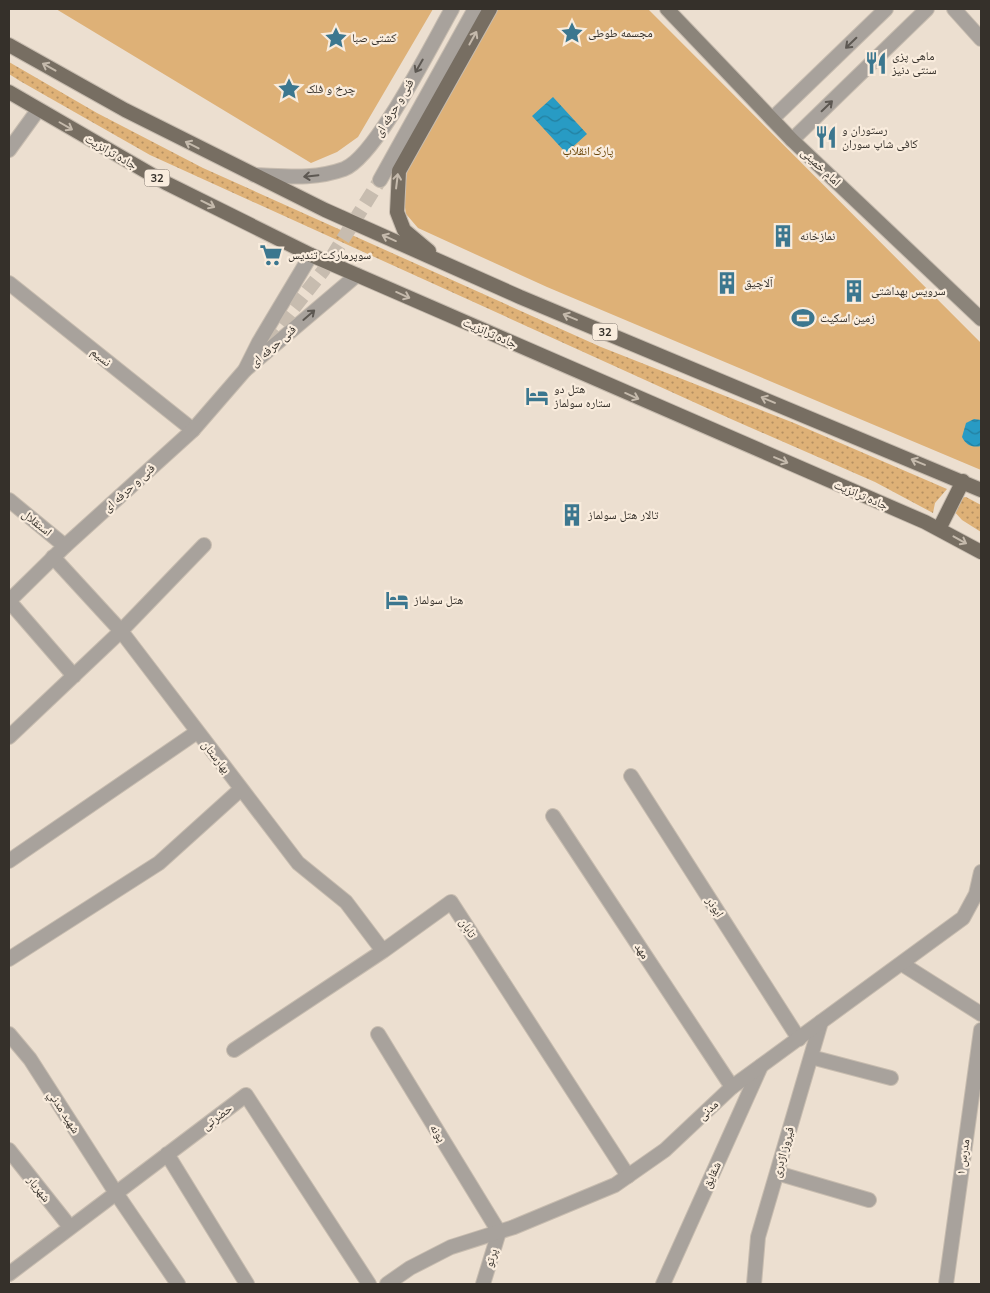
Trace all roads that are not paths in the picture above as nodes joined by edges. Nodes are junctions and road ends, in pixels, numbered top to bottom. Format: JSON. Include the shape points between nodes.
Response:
{"nodes":[{"id":1,"x":452,"y":9,"type":"edge"},
{"id":2,"x":475,"y":9,"type":"edge"},
{"id":3,"x":490,"y":9,"type":"edge"},
{"id":4,"x":667,"y":9,"type":"edge"},
{"id":5,"x":886,"y":9,"type":"edge"},
{"id":6,"x":927,"y":9,"type":"edge"},
{"id":7,"x":954,"y":9,"type":"edge"},
{"id":8,"x":981,"y":39,"type":"edge"},
{"id":9,"x":9,"y":45,"type":"edge"},
{"id":10,"x":9,"y":92,"type":"edge"},
{"id":11,"x":38,"y":110,"type":"junction"},
{"id":12,"x":772,"y":119,"type":"junction"},
{"id":13,"x":792,"y":140,"type":"junction"},
{"id":14,"x":9,"y":150,"type":"edge"},
{"id":15,"x":250,"y":175,"type":"junction"},
{"id":16,"x":380,"y":180,"type":"tunnel mouth"},
{"id":17,"x":311,"y":255,"type":"junction"},
{"id":18,"x":443,"y":263,"type":"junction"},
{"id":19,"x":357,"y":275,"type":"junction"},
{"id":20,"x":9,"y":283,"type":"edge"},
{"id":21,"x":981,"y":319,"type":"edge"},
{"id":22,"x":245,"y":370,"type":"junction"},
{"id":23,"x":193,"y":430,"type":"junction"},
{"id":24,"x":963,"y":481,"type":"junction"},
{"id":25,"x":981,"y":490,"type":"edge"},
{"id":26,"x":9,"y":500,"type":"edge"},
{"id":27,"x":940,"y":529,"type":"junction"},
{"id":28,"x":204,"y":545,"type":"dead end"},
{"id":29,"x":65,"y":546,"type":"junction"},
{"id":30,"x":981,"y":552,"type":"edge"},
{"id":31,"x":53,"y":558,"type":"junction"},
{"id":32,"x":9,"y":601,"type":"edge"},
{"id":33,"x":121,"y":631,"type":"junction"},
{"id":34,"x":74,"y":676,"type":"junction"},
{"id":35,"x":197,"y":732,"type":"junction"},
{"id":36,"x":9,"y":737,"type":"edge"},
{"id":37,"x":631,"y":776,"type":"dead end"},
{"id":38,"x":241,"y":789,"type":"junction"},
{"id":39,"x":553,"y":816,"type":"dead end"},
{"id":40,"x":9,"y":861,"type":"edge"},
{"id":41,"x":981,"y":872,"type":"edge"},
{"id":42,"x":383,"y":952,"type":"junction"},
{"id":43,"x":9,"y":958,"type":"edge"},
{"id":44,"x":902,"y":964,"type":"junction"},
{"id":45,"x":981,"y":1014,"type":"edge"},
{"id":46,"x":821,"y":1022,"type":"junction"},
{"id":47,"x":981,"y":1030,"type":"edge"},
{"id":48,"x":9,"y":1034,"type":"edge"},
{"id":49,"x":378,"y":1034,"type":"dead end"},
{"id":50,"x":799,"y":1039,"type":"junction"},
{"id":51,"x":234,"y":1050,"type":"dead end"},
{"id":52,"x":811,"y":1057,"type":"junction"},
{"id":53,"x":761,"y":1066,"type":"junction"},
{"id":54,"x":891,"y":1078,"type":"dead end"},
{"id":55,"x":732,"y":1087,"type":"junction"},
{"id":56,"x":9,"y":1150,"type":"edge"},
{"id":57,"x":167,"y":1154,"type":"junction"},
{"id":58,"x":777,"y":1173,"type":"junction"},
{"id":59,"x":628,"y":1176,"type":"junction"},
{"id":60,"x":116,"y":1193,"type":"junction"},
{"id":61,"x":869,"y":1200,"type":"dead end"},
{"id":62,"x":70,"y":1227,"type":"junction"},
{"id":63,"x":499,"y":1232,"type":"junction"},
{"id":64,"x":9,"y":1274,"type":"edge"},
{"id":65,"x":178,"y":1284,"type":"edge"},
{"id":66,"x":247,"y":1284,"type":"edge"},
{"id":67,"x":369,"y":1284,"type":"edge"},
{"id":68,"x":387,"y":1284,"type":"edge"},
{"id":69,"x":483,"y":1284,"type":"edge"},
{"id":70,"x":662,"y":1284,"type":"edge"},
{"id":71,"x":754,"y":1284,"type":"edge"},
{"id":72,"x":946,"y":1284,"type":"edge"}],
"edges":[{"from":1,"to":15,"type":"street","name":"فنی و حرفه ای","one_way":true,"via":[[379,136],[363,155],[346,168],[312,177]]},
{"from":2,"to":16,"type":"street"},
{"from":18,"to":3,"type":"main road","one_way":true,"via":[[404,230],[397,212],[399,171]]},
{"from":4,"to":12,"type":"main road","name":"امام خمینی"},
{"from":5,"to":12,"type":"street","one_way":true},
{"from":13,"to":6,"type":"street","one_way":true},
{"from":7,"to":8,"type":"street"},
{"from":15,"to":9,"type":"main road","number":"32","one_way":true},
{"from":10,"to":11,"type":"main road","name":"جاده ترانزیت","number":"32"},
{"from":11,"to":14,"type":"street"},
{"from":11,"to":17,"type":"main road","name":"جاده ترانزیت","number":"32","one_way":true,"via":[[166,183]]},
{"from":12,"to":13,"type":"main road","name":"امام خمینی"},
{"from":13,"to":21,"type":"main road","name":"امام خمینی"},
{"from":18,"to":15,"type":"main road","number":"32","one_way":true},
{"from":17,"to":19,"type":"main road","name":"جاده ترانزیت","number":"32"},
{"from":17,"to":22,"type":"street","name":"فنی حرفه ای"},
{"from":24,"to":18,"type":"main road","number":"32","one_way":true},
{"from":22,"to":19,"type":"street","name":"فنی حرفه ای","one_way":true},
{"from":19,"to":27,"type":"main road","name":"جاده ترانزیت","number":"32","one_way":true},
{"from":20,"to":23,"type":"street","name":"نسيم"},
{"from":22,"to":23,"type":"street","name":"فنی و حرفه ای"},
{"from":23,"to":29,"type":"street","name":"فنی و حرفه ای"},
{"from":24,"to":25,"type":"main road","number":"32"},
{"from":24,"to":27,"type":"main road"},
{"from":26,"to":29,"type":"street","name":"استقلال"},
{"from":27,"to":30,"type":"main road","name":"جاده ترانزیت","number":"32","one_way":true},
{"from":28,"to":33,"type":"street"},
{"from":29,"to":31,"type":"street","name":"فنی و حرفه ای"},
{"from":31,"to":32,"type":"street","name":"فنی و حرفه ای"},
{"from":31,"to":33,"type":"street","name":"بهارستان"},
{"from":32,"to":34,"type":"street"},
{"from":33,"to":34,"type":"street"},
{"from":33,"to":35,"type":"street","name":"بهارستان"},
{"from":34,"to":36,"type":"street"},
{"from":35,"to":38,"type":"street","name":"بهارستان"},
{"from":35,"to":40,"type":"street"},
{"from":37,"to":50,"type":"street","name":"ابوذر"},
{"from":38,"to":42,"type":"street","name":"بهارستان","via":[[298,863],[346,902]]},
{"from":38,"to":43,"type":"street","via":[[159,863]]},
{"from":39,"to":55,"type":"street","name":"مهد"},
{"from":41,"to":44,"type":"street","name":"مدنی","via":[[976,894],[964,918]]},
{"from":42,"to":51,"type":"street","name":"تابان"},
{"from":42,"to":59,"type":"street","name":"تابان","via":[[451,902]]},
{"from":44,"to":45,"type":"street"},
{"from":44,"to":46,"type":"street","name":"مدنی"},
{"from":46,"to":50,"type":"street","name":"مدنی"},
{"from":46,"to":52,"type":"street","name":"فیروز اژدری"},
{"from":47,"to":72,"type":"street","name":"مدرس ۱"},
{"from":48,"to":60,"type":"street","name":"شهيد مدني","via":[[30,1059]]},
{"from":49,"to":63,"type":"street","name":"پونه"},
{"from":50,"to":53,"type":"street","name":"مدنی"},
{"from":52,"to":54,"type":"street"},
{"from":52,"to":58,"type":"street","name":"فیروز اژدری"},
{"from":53,"to":55,"type":"street","name":"مدنی"},
{"from":53,"to":70,"type":"street","name":"شقایق"},
{"from":55,"to":59,"type":"street","name":"مدنی","via":[[665,1150]]},
{"from":56,"to":62,"type":"street","name":"شهریار"},
{"from":57,"to":60,"type":"street","name":"حضرتی"},
{"from":57,"to":66,"type":"street"},
{"from":57,"to":67,"type":"street","name":"حضرتی","via":[[246,1095]]},
{"from":58,"to":61,"type":"street"},
{"from":58,"to":71,"type":"street","name":"فیروز اژدری","via":[[758,1237]]},
{"from":59,"to":63,"type":"street","name":"مدنی"},
{"from":60,"to":62,"type":"street","name":"حضرتی"},
{"from":60,"to":65,"type":"street","name":"شهيد مدني"},
{"from":62,"to":64,"type":"street","name":"حضرتی"},
{"from":63,"to":68,"type":"street","name":"مدنی","via":[[451,1247]]},
{"from":63,"to":69,"type":"street","name":"پرتو"}]}
